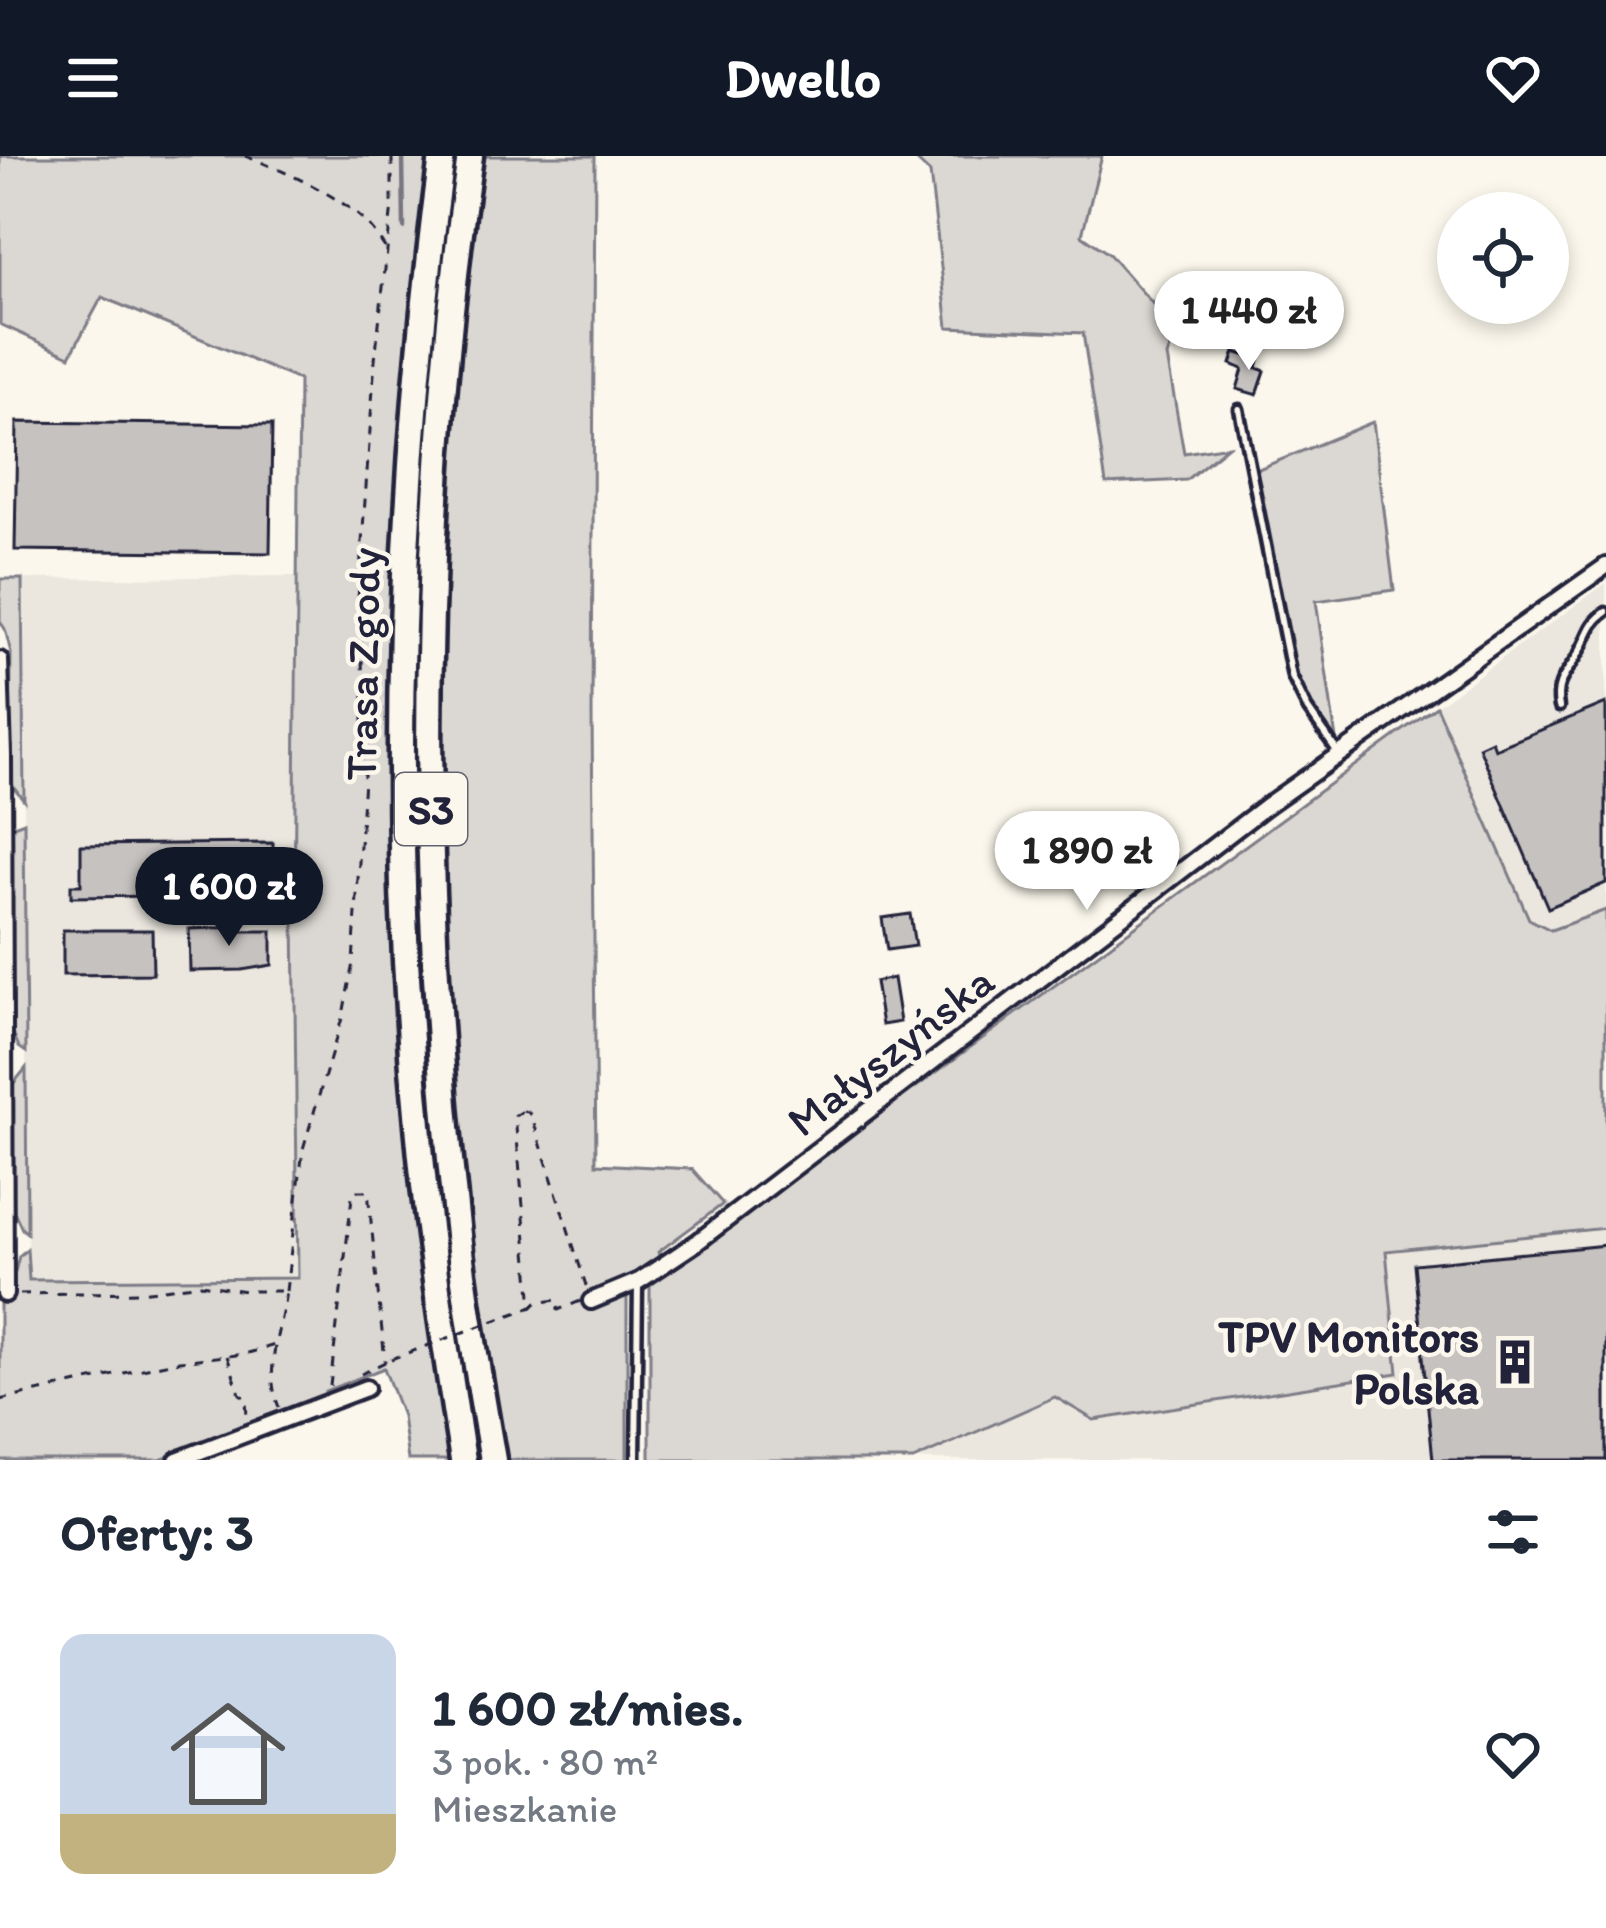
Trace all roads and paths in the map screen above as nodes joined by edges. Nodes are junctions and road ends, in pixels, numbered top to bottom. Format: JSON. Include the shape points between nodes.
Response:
{"nodes":[{"id":1,"x":245,"y":156,"type":"edge"},
{"id":2,"x":392,"y":156,"type":"edge"},
{"id":3,"x":442,"y":156,"type":"edge"},
{"id":4,"x":470,"y":156,"type":"edge"},
{"id":5,"x":387,"y":251,"type":"junction"},
{"id":6,"x":1239,"y":409,"type":"dead end"},
{"id":7,"x":1606,"y":566,"type":"edge"},
{"id":8,"x":1606,"y":612,"type":"edge"},
{"id":9,"x":0,"y":660,"type":"edge"},
{"id":10,"x":1559,"y":706,"type":"dead end"},
{"id":11,"x":1339,"y":754,"type":"junction"},
{"id":12,"x":2,"y":976,"type":"edge"},
{"id":13,"x":639,"y":1281,"type":"junction"},
{"id":14,"x":286,"y":1291,"type":"junction"},
{"id":15,"x":5,"y":1294,"type":"joint"},
{"id":16,"x":590,"y":1297,"type":"junction"},
{"id":17,"x":532,"y":1307,"type":"junction"},
{"id":18,"x":276,"y":1345,"type":"junction"},
{"id":19,"x":226,"y":1354,"type":"junction"},
{"id":20,"x":388,"y":1360,"type":"junction"},
{"id":21,"x":365,"y":1384,"type":"joint"},
{"id":22,"x":329,"y":1390,"type":"dead end"},
{"id":23,"x":0,"y":1400,"type":"edge"},
{"id":24,"x":284,"y":1420,"type":"junction"},
{"id":25,"x":248,"y":1433,"type":"junction"},
{"id":26,"x":177,"y":1460,"type":"edge"},
{"id":27,"x":464,"y":1460,"type":"edge"},
{"id":28,"x":493,"y":1460,"type":"edge"},
{"id":29,"x":636,"y":1460,"type":"edge"}],
"edges":[{"from":1,"to":5,"type":"path","via":[[335,200],[367,222]]},
{"from":2,"to":5,"type":"path"},
{"from":3,"to":27,"type":"highway","name":"Trasa Zgody","number":"S3","via":[[409,479],[400,755],[418,1132]]},
{"from":4,"to":28,"type":"highway","name":"Trasa Zgody","number":"S3","via":[[437,481],[431,841],[456,1214]]},
{"from":5,"to":14,"type":"path","via":[[358,599],[364,778],[353,963],[303,1149]]},
{"from":6,"to":11,"type":"lane","via":[[1292,676]]},
{"from":7,"to":11,"type":"street","name":"Małyszyńska"},
{"from":8,"to":10,"type":"lane","via":[[1560,680]]},
{"from":9,"to":12,"type":"street"},
{"from":11,"to":13,"type":"street","name":"Małyszyńska"},
{"from":12,"to":15,"type":"street"},
{"from":13,"to":16,"type":"street","name":"Małyszyńska"},
{"from":13,"to":29,"type":"lane"},
{"from":14,"to":15,"type":"path","via":[[201,1284]]},
{"from":14,"to":18,"type":"path"},
{"from":16,"to":17,"type":"path","via":[[558,1310],[557,1300]]},
{"from":16,"to":17,"type":"path","via":[[532,1117],[523,1111],[515,1116]]},
{"from":17,"to":20,"type":"path","bridge":true},
{"from":18,"to":19,"type":"path"},
{"from":18,"to":24,"type":"path","via":[[273,1393]]},
{"from":19,"to":23,"type":"path"},
{"from":19,"to":25,"type":"path","via":[[246,1398]]},
{"from":20,"to":21,"type":"path","via":[[361,1373]]},
{"from":20,"to":22,"type":"path","via":[[368,1191],[357,1191]]},
{"from":21,"to":24,"type":"street"},
{"from":24,"to":25,"type":"street"},
{"from":25,"to":26,"type":"street"}]}
